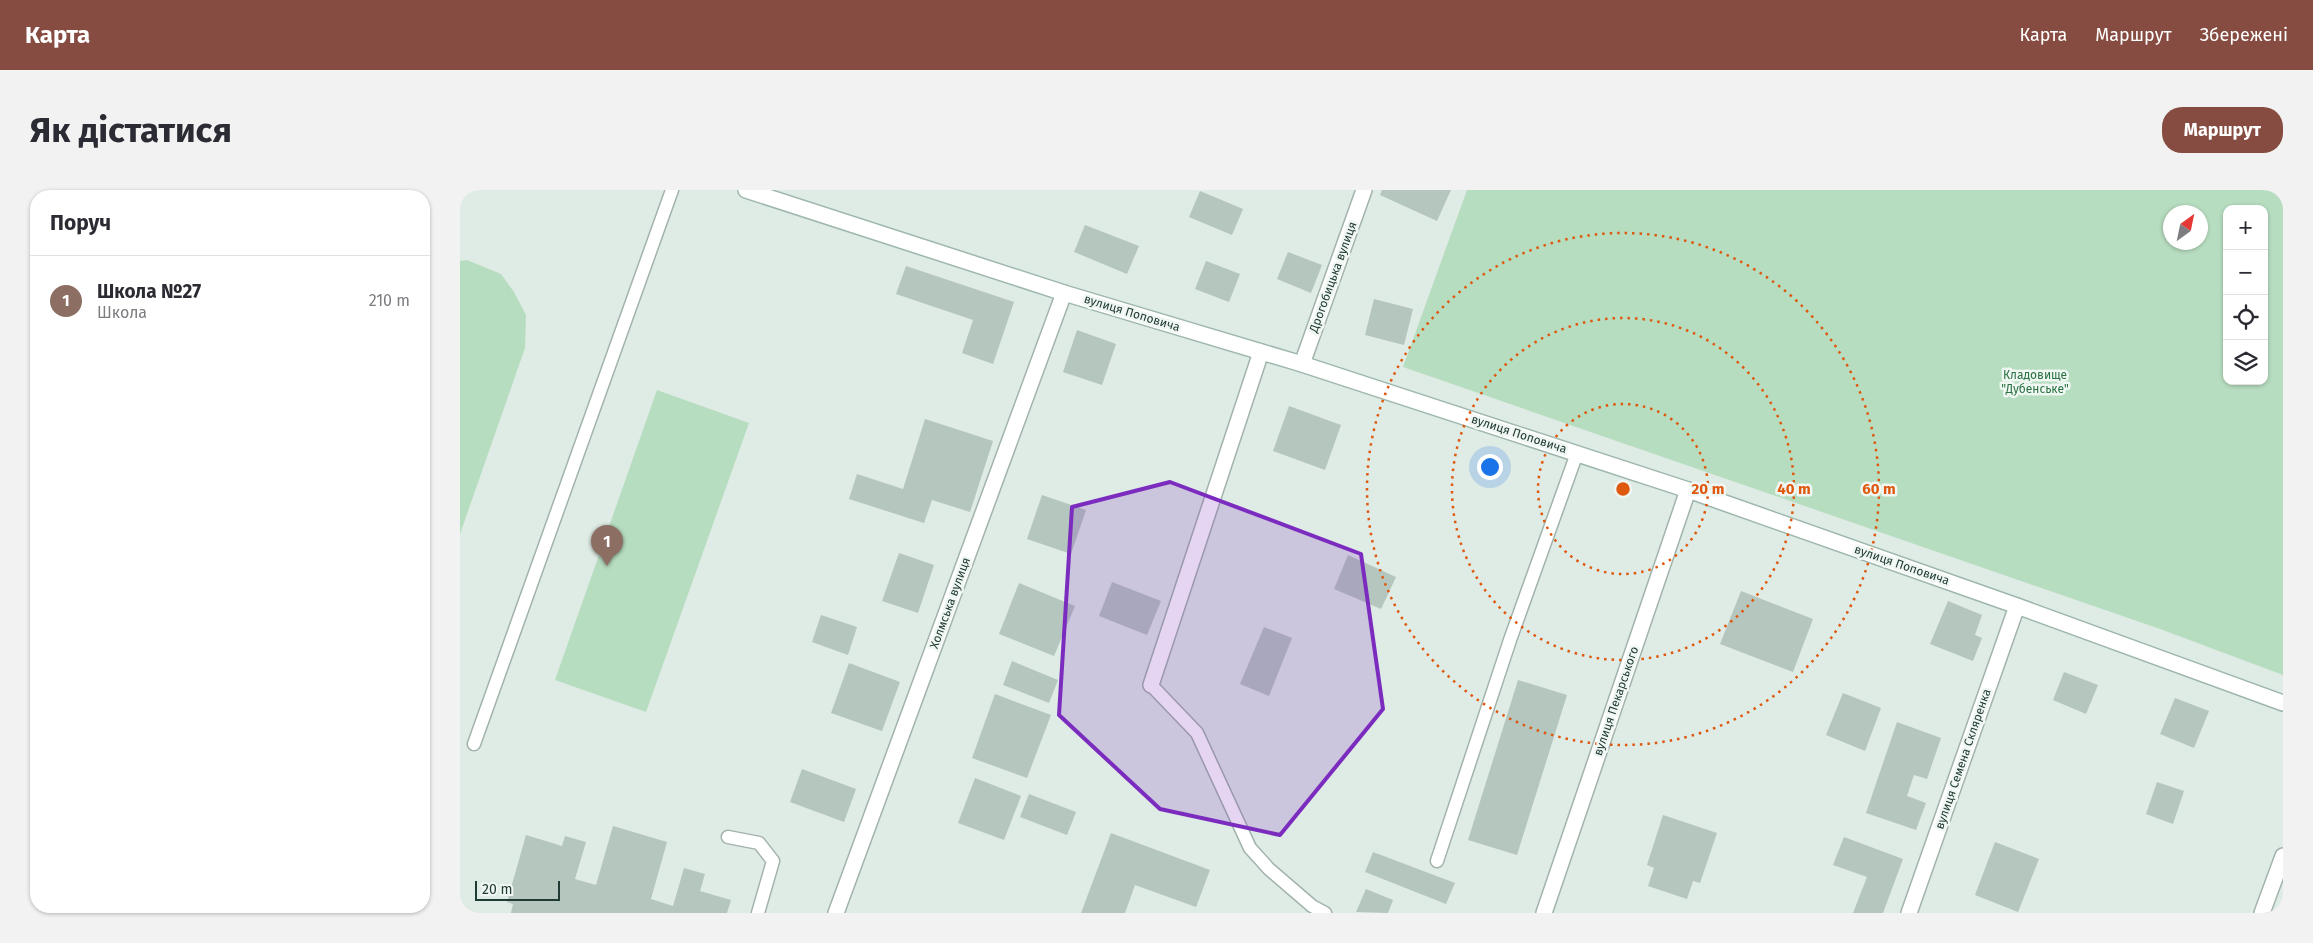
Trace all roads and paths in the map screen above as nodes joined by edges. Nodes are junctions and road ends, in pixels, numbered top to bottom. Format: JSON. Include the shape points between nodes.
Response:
{"nodes":[{"id":1,"x":672,"y":190,"type":"edge"},
{"id":2,"x":746,"y":190,"type":"edge"},
{"id":3,"x":1364,"y":190,"type":"edge"},
{"id":4,"x":1064,"y":293,"type":"junction"},
{"id":5,"x":1261,"y":352,"type":"junction"},
{"id":6,"x":1302,"y":364,"type":"junction"},
{"id":7,"x":1577,"y":453,"type":"junction"},
{"id":8,"x":1688,"y":490,"type":"junction"},
{"id":9,"x":2017,"y":606,"type":"junction"},
{"id":10,"x":1151,"y":685,"type":"joint"},
{"id":11,"x":2283,"y":704,"type":"edge"},
{"id":12,"x":474,"y":744,"type":"dead end"},
{"id":13,"x":728,"y":836,"type":"dead end"},
{"id":14,"x":2283,"y":856,"type":"edge"},
{"id":15,"x":1437,"y":861,"type":"dead end"},
{"id":16,"x":758,"y":913,"type":"edge"},
{"id":17,"x":836,"y":913,"type":"edge"},
{"id":18,"x":1325,"y":913,"type":"edge"},
{"id":19,"x":1544,"y":913,"type":"edge"},
{"id":20,"x":1909,"y":913,"type":"edge"},
{"id":21,"x":2262,"y":913,"type":"edge"}],
"edges":[{"from":1,"to":12,"type":"lane"},
{"from":2,"to":4,"type":"street","name":"вулиця Поповича"},
{"from":3,"to":6,"type":"street","name":"Дрогобицька вулиця"},
{"from":4,"to":5,"type":"street","name":"вулиця Поповича"},
{"from":4,"to":17,"type":"street","name":"Холмська вулиця"},
{"from":5,"to":6,"type":"street","name":"вулиця Поповича"},
{"from":5,"to":10,"type":"street"},
{"from":6,"to":7,"type":"street","name":"вулиця Поповича"},
{"from":7,"to":8,"type":"street","name":"вулиця Поповича"},
{"from":7,"to":15,"type":"lane","via":[[1510,640]]},
{"from":8,"to":9,"type":"street","name":"вулиця Поповича"},
{"from":8,"to":19,"type":"street","name":"вулиця Пекарського"},
{"from":9,"to":11,"type":"street","name":"вулиця Поповича"},
{"from":9,"to":20,"type":"street","name":"вулиця Семена Скляренка"},
{"from":10,"to":18,"type":"lane","via":[[1197,733],[1250,848],[1269,869],[1312,906]]},
{"from":13,"to":16,"type":"lane","via":[[759,843],[773,861]]},
{"from":14,"to":21,"type":"street"}]}
